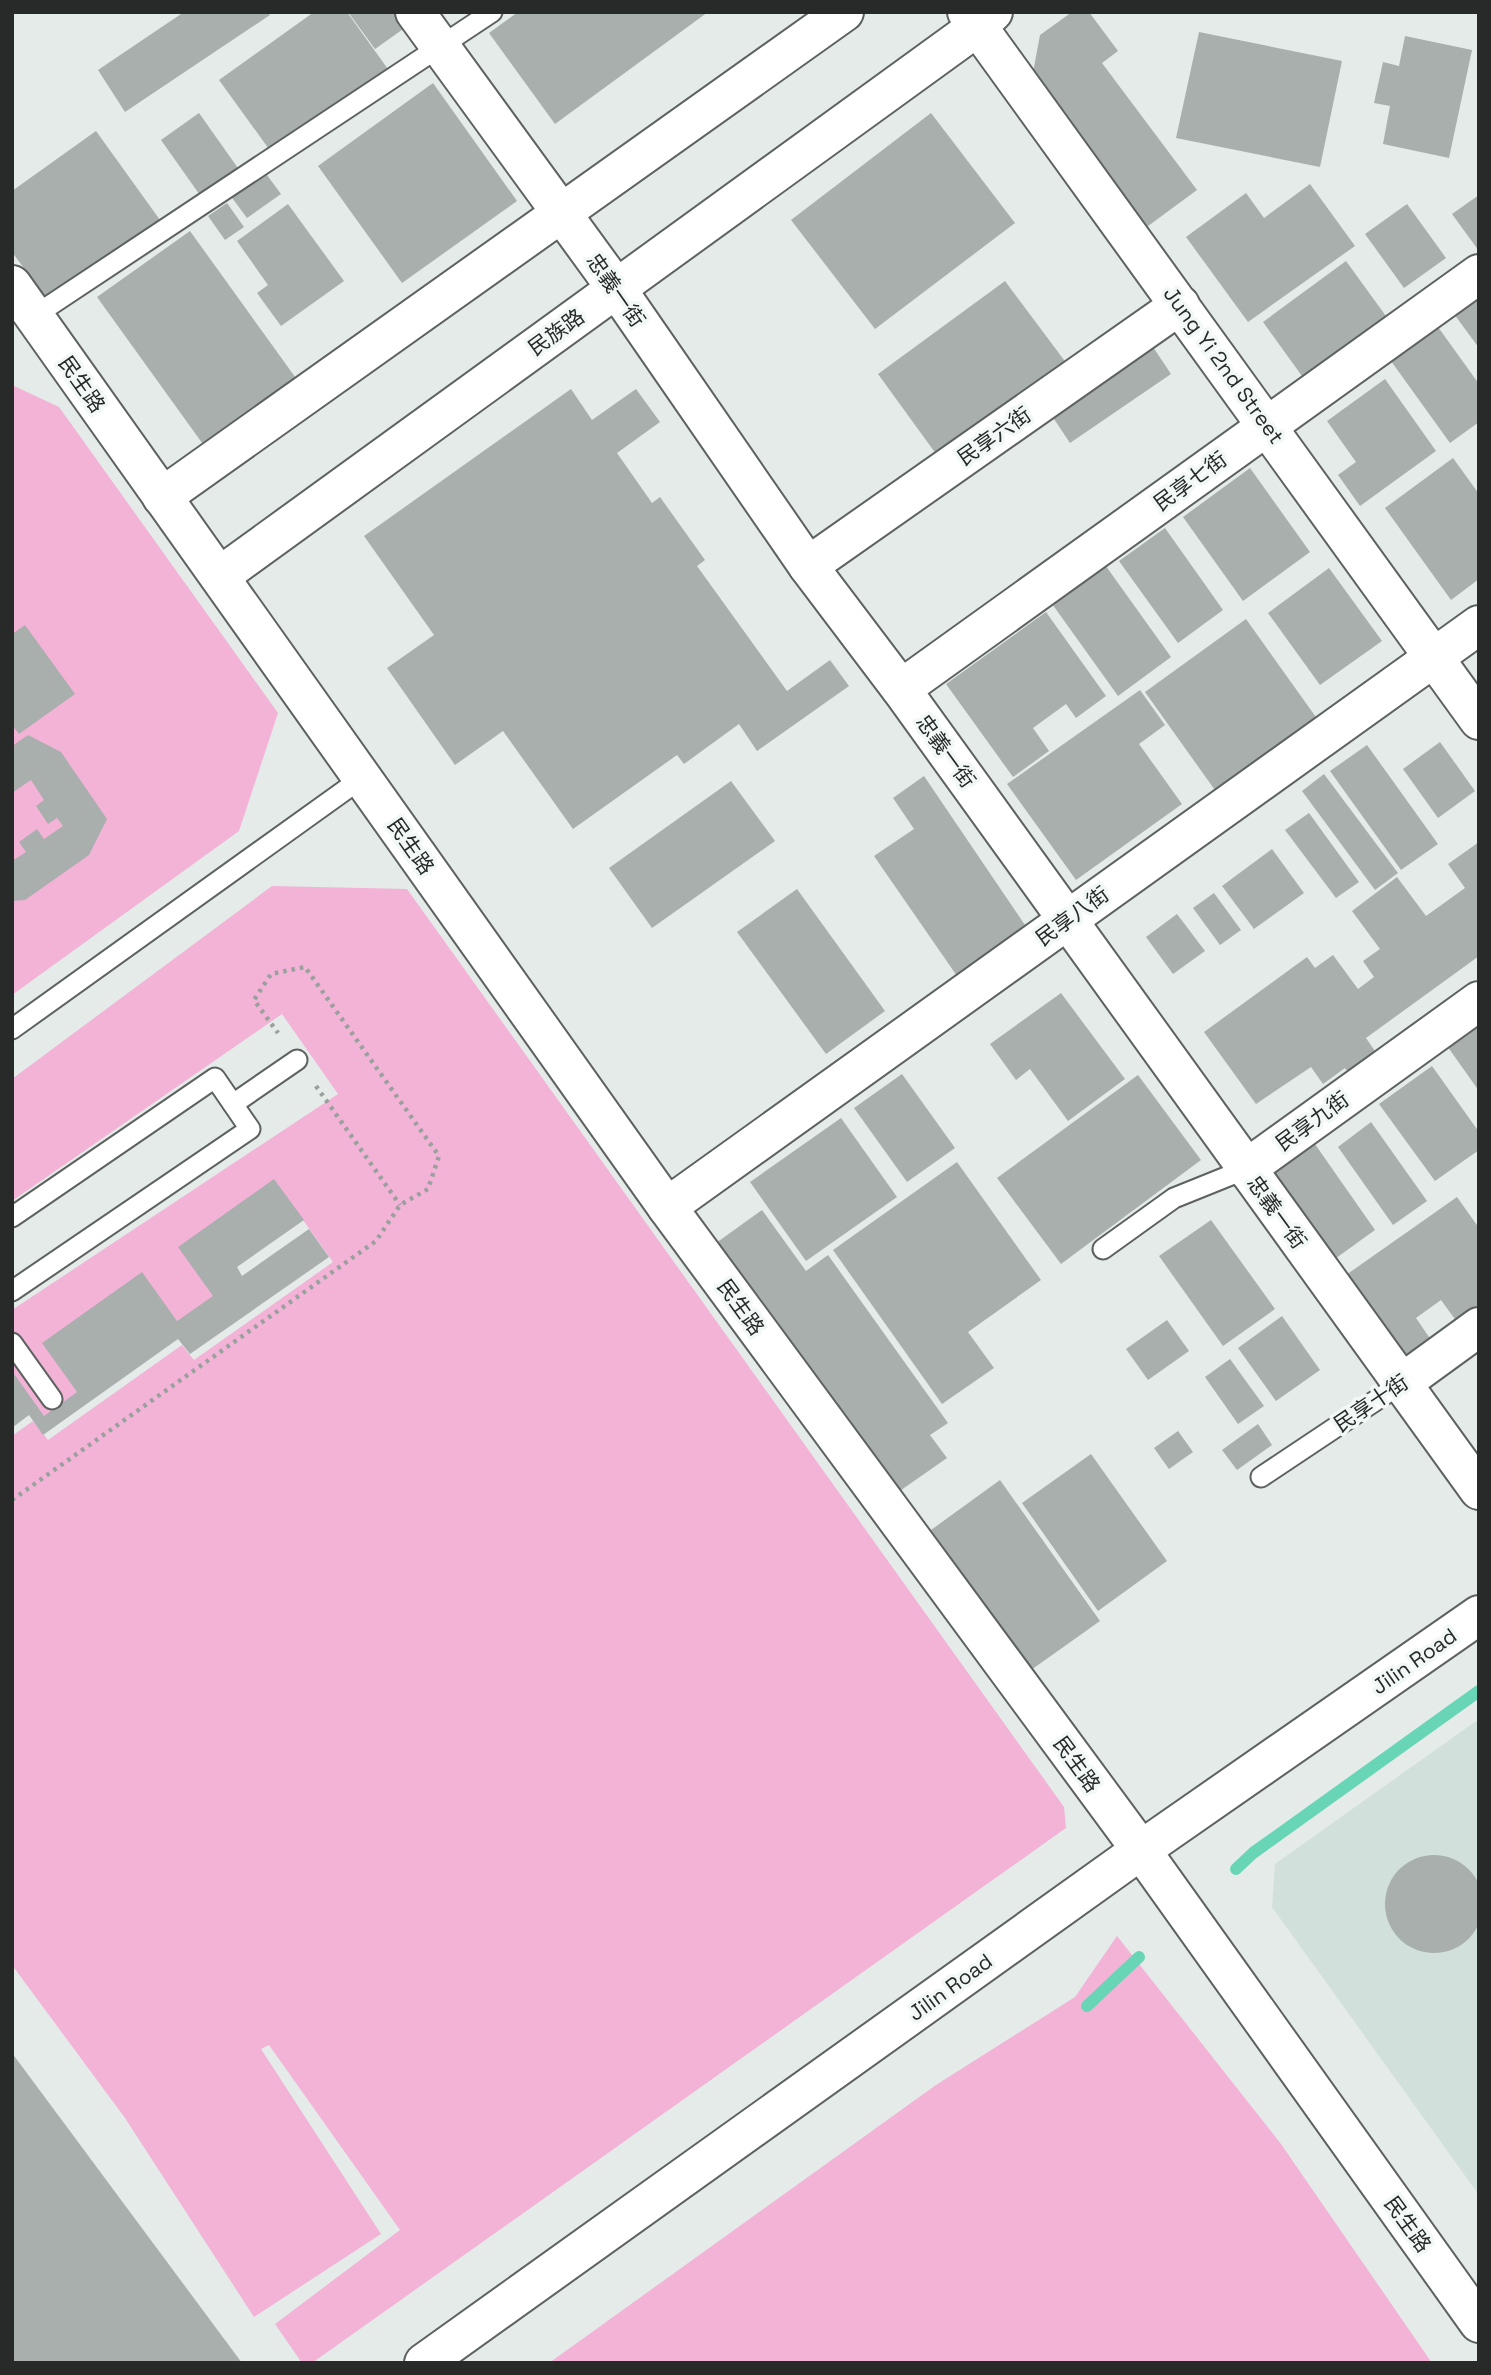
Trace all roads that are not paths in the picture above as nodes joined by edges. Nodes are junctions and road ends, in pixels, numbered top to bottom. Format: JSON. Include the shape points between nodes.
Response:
{"nodes":[{"id":1,"x":415,"y":12,"type":"edge"},
{"id":2,"x":492,"y":12,"type":"edge"},
{"id":3,"x":844,"y":12,"type":"edge"},
{"id":4,"x":979,"y":17,"type":"edge"},
{"id":5,"x":440,"y":48,"type":"junction"},
{"id":6,"x":563,"y":215,"type":"junction"},
{"id":7,"x":1479,"y":274,"type":"edge"},
{"id":8,"x":12,"y":285,"type":"edge"},
{"id":9,"x":616,"y":288,"type":"junction"},
{"id":10,"x":1180,"y":305,"type":"junction"},
{"id":11,"x":34,"y":317,"type":"junction"},
{"id":12,"x":1268,"y":425,"type":"junction"},
{"id":13,"x":162,"y":497,"type":"junction"},
{"id":14,"x":808,"y":566,"type":"junction"},
{"id":15,"x":220,"y":576,"type":"junction"},
{"id":16,"x":1479,"y":625,"type":"edge"},
{"id":17,"x":1434,"y":657,"type":"junction"},
{"id":18,"x":901,"y":689,"type":"junction"},
{"id":19,"x":1479,"y":720,"type":"edge"},
{"id":20,"x":362,"y":778,"type":"junction"},
{"id":21,"x":1068,"y":919,"type":"junction"},
{"id":22,"x":1479,"y":1001,"type":"edge"},
{"id":23,"x":12,"y":1029,"type":"edge"},
{"id":24,"x":297,"y":1060,"type":"road end"},
{"id":25,"x":233,"y":1104,"type":"junction"},
{"id":26,"x":1246,"y":1169,"type":"junction"},
{"id":27,"x":667,"y":1207,"type":"junction"},
{"id":28,"x":12,"y":1217,"type":"edge"},
{"id":29,"x":1103,"y":1249,"type":"dead end"},
{"id":30,"x":12,"y":1291,"type":"edge"},
{"id":31,"x":1479,"y":1327,"type":"edge"},
{"id":32,"x":12,"y":1343,"type":"edge"},
{"id":33,"x":1402,"y":1383,"type":"junction"},
{"id":34,"x":52,"y":1399,"type":"dead end"},
{"id":35,"x":1261,"y":1477,"type":"dead end"},
{"id":36,"x":1479,"y":1490,"type":"edge"},
{"id":37,"x":1479,"y":1615,"type":"edge"},
{"id":38,"x":1141,"y":1850,"type":"junction"},
{"id":39,"x":1479,"y":2323,"type":"edge"},
{"id":40,"x":424,"y":2363,"type":"edge"}],
"edges":[{"from":1,"to":5,"type":"street","name":"忠義一街"},
{"from":2,"to":5,"type":"lane"},
{"from":3,"to":6,"type":"street"},
{"from":4,"to":9,"type":"street","name":"民族路"},
{"from":4,"to":10,"type":"street","name":"Jung Yi 2nd Street"},
{"from":5,"to":6,"type":"street","name":"忠義一街"},
{"from":5,"to":11,"type":"lane"},
{"from":6,"to":9,"type":"street","name":"忠義一街"},
{"from":6,"to":13,"type":"street"},
{"from":7,"to":12,"type":"street","name":"民享七街"},
{"from":8,"to":11,"type":"street","name":"民生路"},
{"from":9,"to":14,"type":"street","name":"忠義一街"},
{"from":9,"to":15,"type":"street","name":"民族路"},
{"from":10,"to":12,"type":"street","name":"Jung Yi 2nd Street"},
{"from":10,"to":14,"type":"street","name":"民享六街"},
{"from":11,"to":13,"type":"street","name":"民生路"},
{"from":12,"to":17,"type":"street","name":"Jung Yi 2nd Street"},
{"from":12,"to":18,"type":"street","name":"民享七街"},
{"from":13,"to":15,"type":"street","name":"民生路"},
{"from":14,"to":18,"type":"street","name":"忠義一街"},
{"from":15,"to":20,"type":"street","name":"民生路"},
{"from":16,"to":17,"type":"street","name":"民享八街"},
{"from":17,"to":19,"type":"street","name":"Jung Yi 2nd Street"},
{"from":17,"to":21,"type":"street","name":"民享八街"},
{"from":18,"to":21,"type":"street","name":"忠義一街"},
{"from":20,"to":23,"type":"lane"},
{"from":20,"to":27,"type":"street","name":"民生路"},
{"from":21,"to":26,"type":"street","name":"忠義一街"},
{"from":21,"to":27,"type":"street","name":"民享八街"},
{"from":22,"to":26,"type":"street","name":"民享九街"},
{"from":24,"to":25,"type":"lane"},
{"from":25,"to":28,"type":"lane","via":[[215,1078]]},
{"from":25,"to":30,"type":"lane","via":[[250,1129]]},
{"from":26,"to":29,"type":"lane","name":"民享九街","via":[[1174,1198]]},
{"from":26,"to":33,"type":"street","name":"忠義一街"},
{"from":27,"to":38,"type":"street","name":"民生路"},
{"from":31,"to":33,"type":"street","name":"民享十街"},
{"from":32,"to":34,"type":"lane"},
{"from":33,"to":35,"type":"lane","name":"民享十街"},
{"from":33,"to":36,"type":"street","name":"忠義一街"},
{"from":37,"to":38,"type":"street","name":"Jilin Road"},
{"from":38,"to":39,"type":"street","name":"民生路"},
{"from":38,"to":40,"type":"street","name":"Jilin Road"}]}
